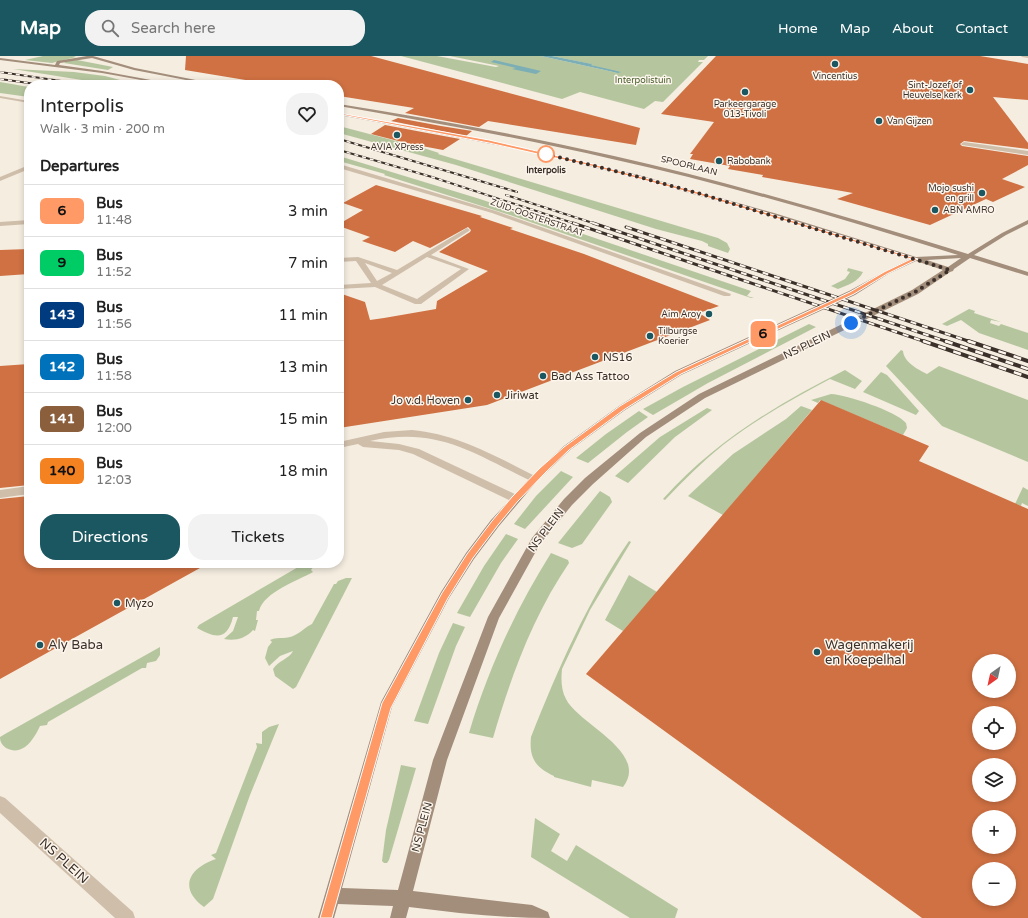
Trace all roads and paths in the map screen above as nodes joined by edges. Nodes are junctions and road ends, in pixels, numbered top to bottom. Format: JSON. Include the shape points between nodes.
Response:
{"nodes":[{"id":1,"x":1023,"y":56,"type":"edge"},
{"id":2,"x":91,"y":57,"type":"edge"},
{"id":3,"x":1028,"y":57,"type":"edge"},
{"id":4,"x":0,"y":59,"type":"edge"},
{"id":5,"x":57,"y":66,"type":"junction"},
{"id":6,"x":148,"y":80,"type":"edge"},
{"id":7,"x":192,"y":80,"type":"edge"},
{"id":8,"x":0,"y":97,"type":"edge"},
{"id":9,"x":17,"y":100,"type":"junction"},
{"id":10,"x":24,"y":101,"type":"edge"},
{"id":11,"x":6,"y":104,"type":"dead end"},
{"id":12,"x":344,"y":106,"type":"edge"},
{"id":13,"x":344,"y":115,"type":"edge"},
{"id":14,"x":964,"y":144,"type":"dead end"},
{"id":15,"x":1028,"y":153,"type":"edge"},
{"id":16,"x":344,"y":168,"type":"edge"},
{"id":17,"x":24,"y":169,"type":"edge"},
{"id":18,"x":0,"y":179,"type":"edge"},
{"id":19,"x":24,"y":222,"type":"edge"},
{"id":20,"x":1028,"y":222,"type":"edge"},
{"id":21,"x":0,"y":224,"type":"edge"},
{"id":22,"x":467,"y":230,"type":"dead end"},
{"id":23,"x":426,"y":255,"type":"junction"},
{"id":24,"x":969,"y":256,"type":"junction"},
{"id":25,"x":358,"y":259,"type":"junction"},
{"id":26,"x":916,"y":259,"type":"junction"},
{"id":27,"x":344,"y":260,"type":"edge"},
{"id":28,"x":950,"y":270,"type":"junction"},
{"id":29,"x":397,"y":272,"type":"junction"},
{"id":30,"x":1028,"y":274,"type":"edge"},
{"id":31,"x":376,"y":285,"type":"junction"},
{"id":32,"x":344,"y":287,"type":"edge"},
{"id":33,"x":727,"y":294,"type":"dead end"},
{"id":34,"x":349,"y":443,"type":"junction"},
{"id":35,"x":344,"y":444,"type":"edge"},
{"id":36,"x":534,"y":479,"type":"junction"},
{"id":37,"x":24,"y":491,"type":"edge"},
{"id":38,"x":0,"y":494,"type":"edge"},
{"id":39,"x":515,"y":499,"type":"junction"},
{"id":40,"x":0,"y":803,"type":"edge"},
{"id":41,"x":333,"y":896,"type":"junction"},
{"id":42,"x":403,"y":898,"type":"junction"},
{"id":43,"x":127,"y":918,"type":"edge"},
{"id":44,"x":326,"y":918,"type":"edge"},
{"id":45,"x":398,"y":918,"type":"edge"},
{"id":46,"x":542,"y":918,"type":"edge"}],
"edges":[{"from":1,"to":3,"type":"street"},
{"from":2,"to":5,"type":"street","via":[[63,61],[57,63]]},
{"from":2,"to":7,"type":"street","via":[[134,69]]},
{"from":4,"to":5,"type":"street"},
{"from":5,"to":6,"type":"street"},
{"from":8,"to":9,"type":"street"},
{"from":9,"to":10,"type":"street"},
{"from":9,"to":11,"type":"street"},
{"from":12,"to":24,"type":"street","name":"SPOORLAAN","via":[[502,134],[651,166],[763,194]]},
{"from":13,"to":26,"type":"street","via":[[489,142],[592,165],[701,194]]},
{"from":14,"to":15,"type":"street"},
{"from":16,"to":33,"type":"street","name":"ZUID-OOSTERSTRAAT","via":[[494,212]]},
{"from":17,"to":18,"type":"street"},
{"from":19,"to":21,"type":"street"},
{"from":20,"to":24,"type":"street","name":"NS PLEIN"},
{"from":22,"to":23,"type":"street"},
{"from":23,"to":29,"type":"street"},
{"from":23,"to":31,"type":"street","via":[[466,269],[418,302]]},
{"from":24,"to":26,"type":"street"},
{"from":24,"to":28,"type":"street","name":"NS PLEIN"},
{"from":24,"to":30,"type":"street","name":"SPOORLAAN"},
{"from":25,"to":27,"type":"street"},
{"from":25,"to":29,"type":"street"},
{"from":25,"to":31,"type":"street"},
{"from":26,"to":28,"type":"street"},
{"from":26,"to":36,"type":"street","via":[[852,293],[678,373],[622,408],[567,448]]},
{"from":28,"to":42,"type":"street","name":"NS PLEIN","via":[[915,292],[702,396],[643,435],[568,502],[536,541],[494,617],[440,760]]},
{"from":29,"to":31,"type":"street"},
{"from":31,"to":32,"type":"street"},
{"from":34,"to":35,"type":"street"},
{"from":34,"to":36,"type":"street","via":[[411,432],[438,436]]},
{"from":34,"to":39,"type":"street","via":[[384,445],[416,451]]},
{"from":36,"to":39,"type":"street"},
{"from":37,"to":38,"type":"street"},
{"from":39,"to":41,"type":"street","via":[[470,556],[445,595],[386,706]]},
{"from":40,"to":43,"type":"street","name":"NS PLEIN"},
{"from":41,"to":42,"type":"street"},
{"from":41,"to":44,"type":"street"},
{"from":42,"to":45,"type":"street","name":"NS PLEIN"},
{"from":42,"to":46,"type":"street","via":[[507,909],[532,913]]}]}
